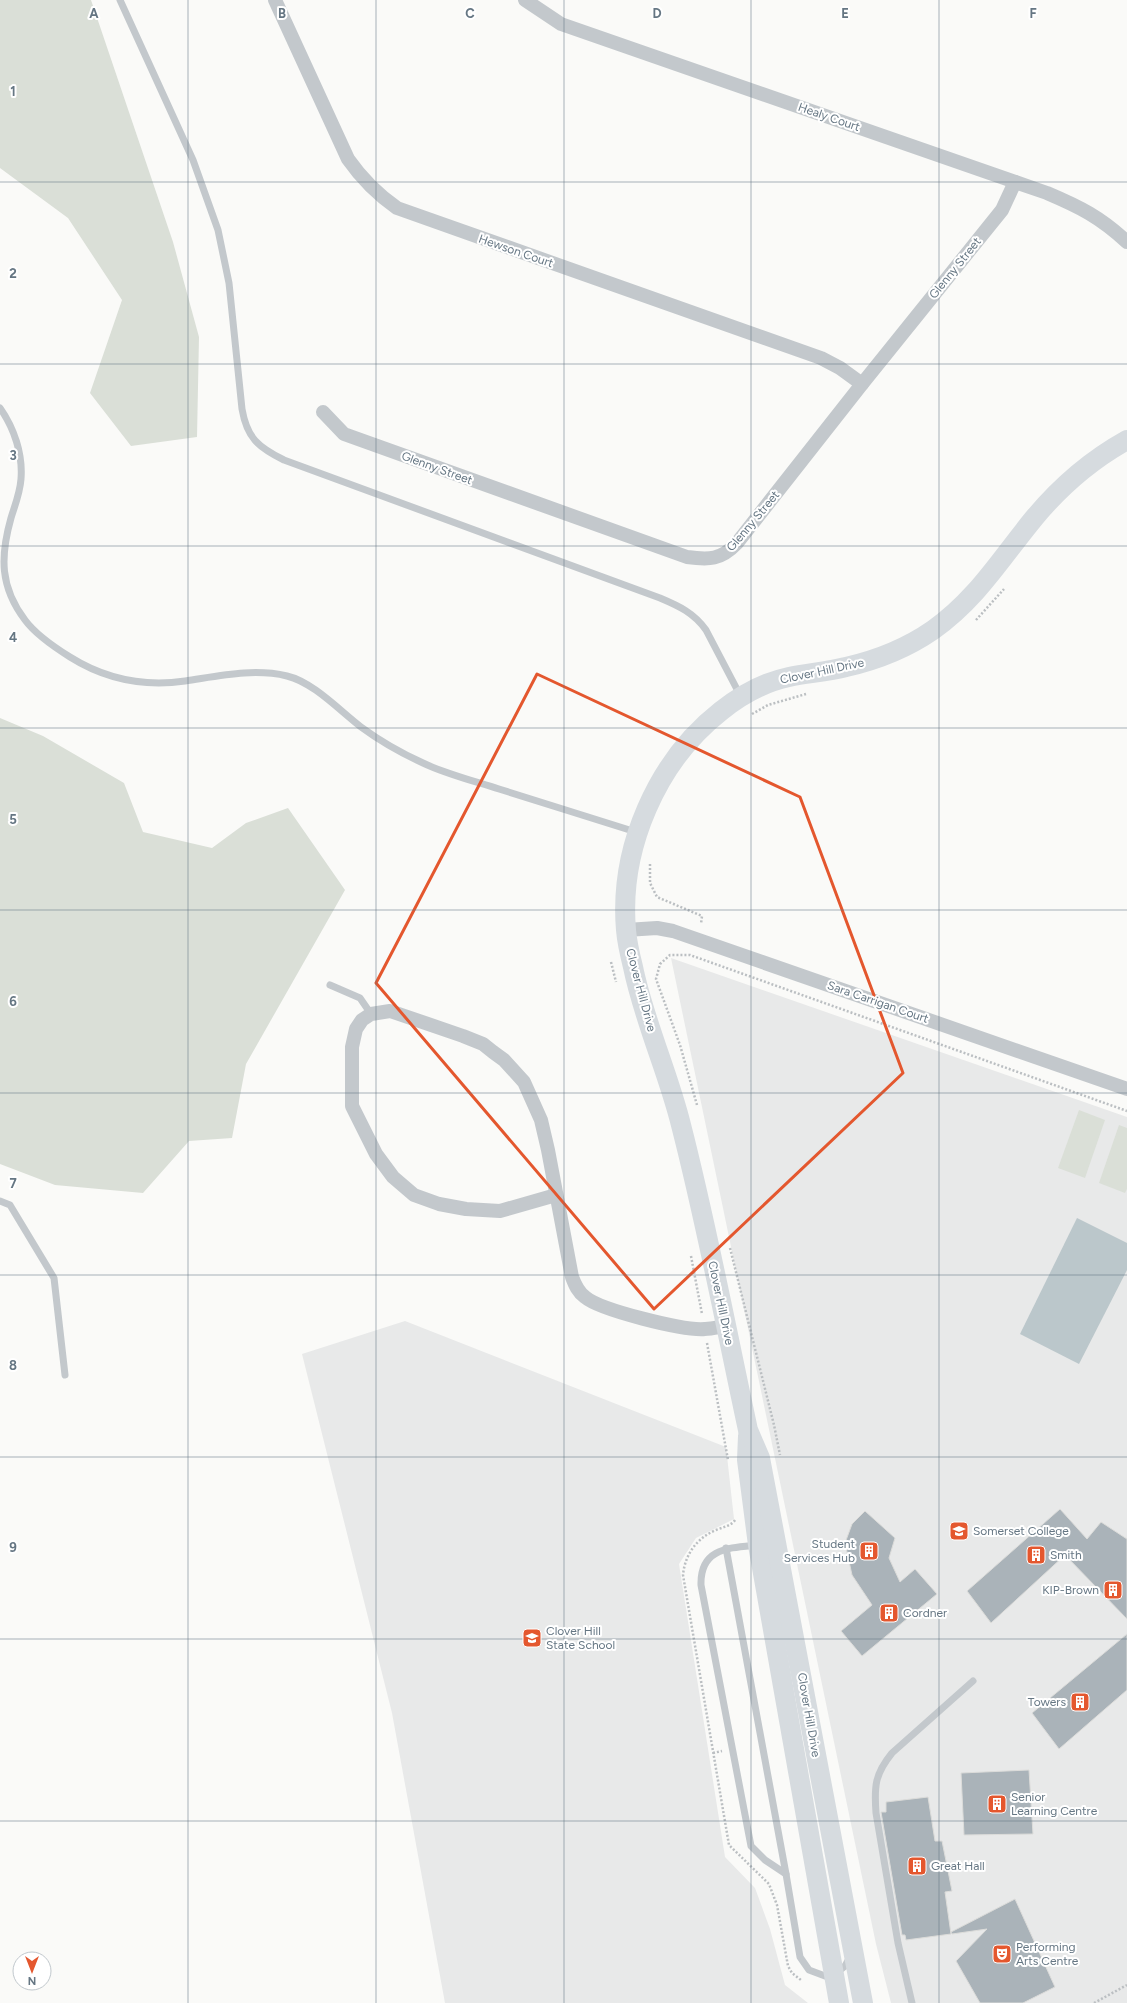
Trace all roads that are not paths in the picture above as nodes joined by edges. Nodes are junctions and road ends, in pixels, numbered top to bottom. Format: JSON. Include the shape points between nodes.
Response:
{"nodes":[{"id":1,"x":120,"y":0,"type":"edge"},
{"id":2,"x":275,"y":0,"type":"edge"},
{"id":3,"x":525,"y":0,"type":"edge"},
{"id":4,"x":1015,"y":182,"type":"junction"},
{"id":5,"x":1127,"y":242,"type":"edge"},
{"id":6,"x":862,"y":384,"type":"junction"},
{"id":7,"x":0,"y":408,"type":"edge"},
{"id":8,"x":323,"y":412,"type":"dead end"},
{"id":9,"x":1127,"y":440,"type":"edge"},
{"id":10,"x":741,"y":697,"type":"junction"},
{"id":11,"x":638,"y":833,"type":"junction"},
{"id":12,"x":626,"y":930,"type":"junction"},
{"id":13,"x":330,"y":985,"type":"dead end"},
{"id":14,"x":371,"y":1014,"type":"junction"},
{"id":15,"x":1127,"y":1089,"type":"edge"},
{"id":16,"x":556,"y":1194,"type":"junction"},
{"id":17,"x":0,"y":1201,"type":"edge"},
{"id":18,"x":726,"y":1326,"type":"junction"},
{"id":19,"x":65,"y":1375,"type":"dead end"},
{"id":20,"x":748,"y":1430,"type":"junction"},
{"id":21,"x":758,"y":1545,"type":"junction"},
{"id":22,"x":726,"y":1548,"type":"junction"},
{"id":23,"x":780,"y":1555,"type":"junction"},
{"id":24,"x":973,"y":1681,"type":"dead end"},
{"id":25,"x":786,"y":1874,"type":"junction"},
{"id":26,"x":854,"y":1950,"type":"junction"},
{"id":27,"x":834,"y":1975,"type":"junction"},
{"id":28,"x":839,"y":2003,"type":"edge"},
{"id":29,"x":863,"y":2003,"type":"edge"},
{"id":30,"x":912,"y":2003,"type":"edge"}],
"edges":[{"from":1,"to":10,"type":"lane","via":[[193,160],[218,230],[229,284],[244,422],[250,435],[267,452],[284,460],[476,529],[660,598],[688,611],[706,630]]},
{"from":2,"to":6,"type":"street","name":"Hewson Court","via":[[348,159],[370,186],[392,204],[412,214],[821,358]]},
{"from":3,"to":4,"type":"street","name":"Healy Court","via":[[561,24]]},
{"from":4,"to":5,"type":"street","name":"Healy Court","via":[[1084,208]]},
{"from":4,"to":6,"type":"street","name":"Glenny Street","via":[[1002,210]]},
{"from":6,"to":8,"type":"street","name":"Glenny Street","via":[[728,553],[703,560],[680,555],[344,434]]},
{"from":7,"to":11,"type":"lane","via":[[17,442],[21,463],[19,494],[4,546],[2,562],[5,581],[25,621],[50,644],[77,662],[125,681],[150,683],[182,682],[251,672],[291,677],[307,685],[379,740],[425,764]]},
{"from":9,"to":10,"type":"street","name":"Clover Hill Drive","via":[[1100,456],[1054,496],[978,591],[956,613],[931,632],[878,659],[789,677]]},
{"from":10,"to":11,"type":"street","name":"Clover Hill Drive","via":[[708,722],[674,760],[648,804]]},
{"from":11,"to":12,"type":"street","name":"Clover Hill Drive","via":[[626,890]]},
{"from":12,"to":15,"type":"street","name":"Sara Carrigan Court","via":[[657,928],[673,931]]},
{"from":12,"to":18,"type":"street","name":"Clover Hill Drive","via":[[633,970],[681,1124]]},
{"from":13,"to":14,"type":"lane","via":[[360,998]]},
{"from":14,"to":16,"type":"street","via":[[390,1011],[426,1023],[482,1044],[504,1060],[524,1082],[536,1108]]},
{"from":14,"to":16,"type":"street","via":[[362,1020],[353,1038],[352,1106],[376,1154],[393,1177],[414,1194],[439,1204],[466,1210],[500,1211]]},
{"from":16,"to":18,"type":"street","via":[[572,1277],[580,1293],[598,1304],[679,1327],[705,1329]]},
{"from":17,"to":19,"type":"lane","via":[[10,1205],[54,1278]]},
{"from":18,"to":20,"type":"street","name":"Clover Hill Drive"},
{"from":20,"to":21,"type":"street","name":"Clover Hill Drive","via":[[747,1460]]},
{"from":20,"to":23,"type":"street","name":"Clover Hill Drive","via":[[760,1458]]},
{"from":21,"to":22,"type":"lane"},
{"from":21,"to":23,"type":"lane","via":[[768,1547]]},
{"from":21,"to":27,"type":"street","name":"Clover Hill Drive"},
{"from":22,"to":25,"type":"lane"},
{"from":22,"to":25,"type":"lane","via":[[705,1561],[700,1571],[704,1601],[751,1846],[765,1860]]},
{"from":23,"to":26,"type":"street","name":"Clover Hill Drive"},
{"from":24,"to":30,"type":"lane","via":[[892,1753],[881,1766],[876,1779],[876,1813],[898,1943]]},
{"from":25,"to":27,"type":"lane","via":[[800,1957],[809,1970],[825,1976]]},
{"from":26,"to":27,"type":"lane","via":[[845,1966]]},
{"from":26,"to":29,"type":"street","name":"Clover Hill Drive"},
{"from":27,"to":28,"type":"street","name":"Clover Hill Drive"}]}
